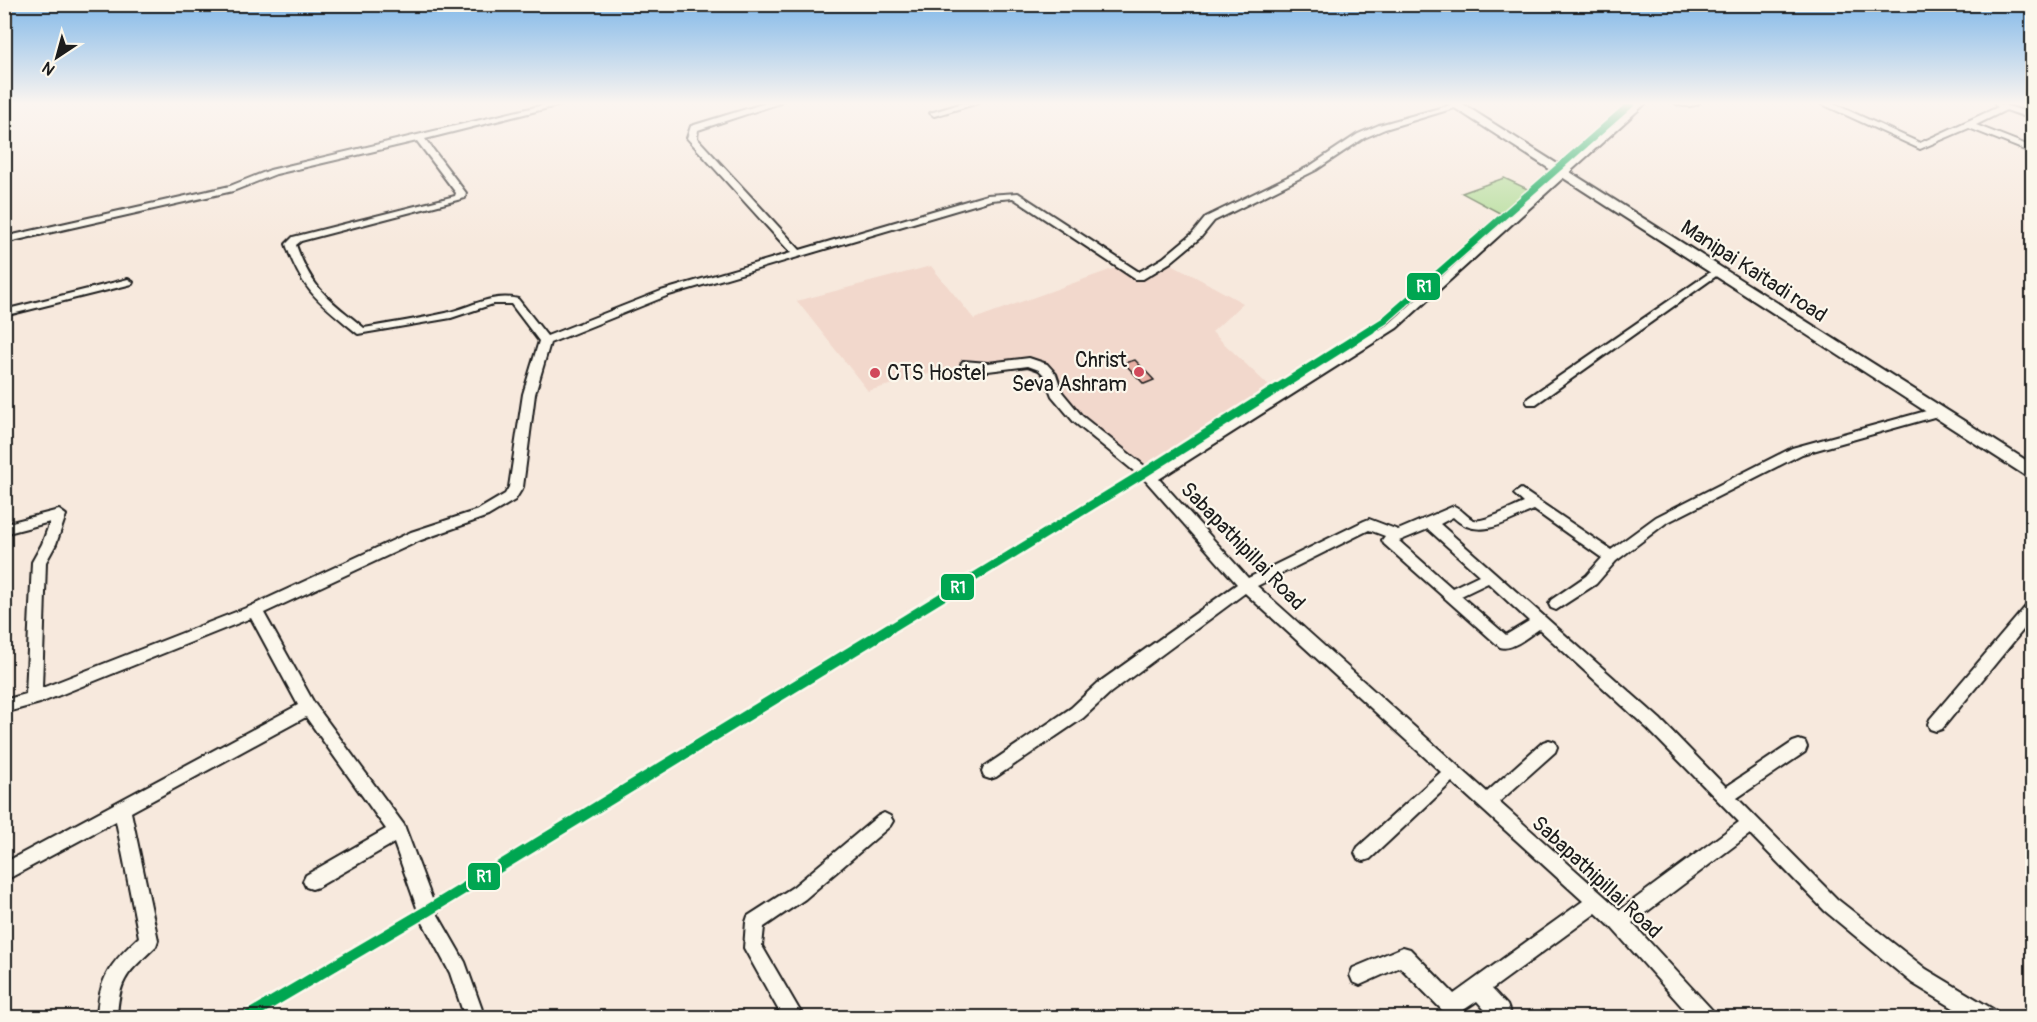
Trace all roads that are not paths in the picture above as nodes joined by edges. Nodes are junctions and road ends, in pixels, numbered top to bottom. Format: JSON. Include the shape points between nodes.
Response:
{"nodes":[{"id":1,"x":361,"y":151,"type":"edge"},
{"id":2,"x":429,"y":151,"type":"edge"},
{"id":3,"x":704,"y":151,"type":"edge"},
{"id":4,"x":1339,"y":151,"type":"edge"},
{"id":5,"x":1530,"y":151,"type":"edge"},
{"id":6,"x":1588,"y":151,"type":"edge"},
{"id":7,"x":1564,"y":172,"type":"junction"},
{"id":8,"x":4,"y":240,"type":"edge"},
{"id":9,"x":797,"y":253,"type":"junction"},
{"id":10,"x":1715,"y":272,"type":"junction"},
{"id":11,"x":128,"y":282,"type":"dead end"},
{"id":12,"x":4,"y":313,"type":"edge"},
{"id":13,"x":545,"y":341,"type":"junction"},
{"id":14,"x":967,"y":364,"type":"dead end"},
{"id":15,"x":1532,"y":401,"type":"dead end"},
{"id":16,"x":1937,"y":412,"type":"junction"},
{"id":17,"x":2032,"y":472,"type":"edge"},
{"id":18,"x":1150,"y":478,"type":"junction"},
{"id":19,"x":1521,"y":494,"type":"dead end"},
{"id":20,"x":1535,"y":504,"type":"junction"},
{"id":21,"x":1430,"y":523,"type":"junction"},
{"id":22,"x":4,"y":529,"type":"edge"},
{"id":23,"x":1398,"y":536,"type":"junction"},
{"id":24,"x":1611,"y":557,"type":"junction"},
{"id":25,"x":1490,"y":576,"type":"junction"},
{"id":26,"x":1246,"y":585,"type":"junction"},
{"id":27,"x":1450,"y":595,"type":"junction"},
{"id":28,"x":1556,"y":604,"type":"dead end"},
{"id":29,"x":2032,"y":609,"type":"edge"},
{"id":30,"x":256,"y":610,"type":"junction"},
{"id":31,"x":1540,"y":621,"type":"junction"},
{"id":32,"x":34,"y":698,"type":"junction"},
{"id":33,"x":4,"y":707,"type":"edge"},
{"id":34,"x":308,"y":708,"type":"junction"},
{"id":35,"x":1936,"y":724,"type":"dead end"},
{"id":36,"x":1549,"y":747,"type":"dead end"},
{"id":37,"x":1799,"y":747,"type":"dead end"},
{"id":38,"x":990,"y":772,"type":"dead end"},
{"id":39,"x":1452,"y":772,"type":"junction"},
{"id":40,"x":1726,"y":796,"type":"junction"},
{"id":41,"x":1486,"y":803,"type":"junction"},
{"id":42,"x":122,"y":808,"type":"junction"},
{"id":43,"x":884,"y":822,"type":"dead end"},
{"id":44,"x":1751,"y":823,"type":"junction"},
{"id":45,"x":398,"y":831,"type":"junction"},
{"id":46,"x":1364,"y":853,"type":"dead end"},
{"id":47,"x":4,"y":873,"type":"edge"},
{"id":48,"x":312,"y":881,"type":"dead end"},
{"id":49,"x":1596,"y":902,"type":"junction"},
{"id":50,"x":1619,"y":922,"type":"junction"},
{"id":51,"x":1360,"y":975,"type":"dead end"},
{"id":52,"x":1478,"y":988,"type":"junction"},
{"id":53,"x":473,"y":1016,"type":"edge"},
{"id":54,"x":106,"y":1017,"type":"edge"},
{"id":55,"x":794,"y":1017,"type":"edge"},
{"id":56,"x":1502,"y":1017,"type":"edge"},
{"id":57,"x":1706,"y":1017,"type":"edge"},
{"id":58,"x":1989,"y":1017,"type":"edge"}],
"edges":[{"from":1,"to":8,"type":"street","via":[[273,172],[233,188]]},
{"from":2,"to":13,"type":"street","via":[[461,193],[460,198],[297,239],[291,244],[299,267],[317,295],[362,332],[451,315],[504,299],[514,301]]},
{"from":3,"to":9,"type":"street"},
{"from":4,"to":9,"type":"street","via":[[1313,168],[1210,219],[1167,260],[1139,277],[1015,195],[990,197]]},
{"from":5,"to":7,"type":"main road","name":"Manipai Kaitadi road"},
{"from":6,"to":7,"type":"street","name":"Sabapathipillai Road"},
{"from":7,"to":10,"type":"main road","name":"Manipai Kaitadi road"},
{"from":7,"to":18,"type":"street","name":"Sabapathipillai Road","via":[[1393,326]]},
{"from":9,"to":13,"type":"street","via":[[665,293]]},
{"from":10,"to":15,"type":"street"},
{"from":10,"to":16,"type":"main road","name":"Manipai Kaitadi road"},
{"from":11,"to":12,"type":"street"},
{"from":13,"to":30,"type":"street","via":[[529,394],[516,487],[510,497],[483,513],[416,536]]},
{"from":14,"to":18,"type":"street","via":[[988,367],[1029,363],[1043,367],[1050,374],[1056,393],[1078,419]]},
{"from":16,"to":17,"type":"main road","name":"Manipai Kaitadi road"},
{"from":16,"to":24,"type":"street","via":[[1797,451],[1661,520]]},
{"from":18,"to":26,"type":"street","name":"Sabapathipillai Road"},
{"from":19,"to":20,"type":"street"},
{"from":20,"to":21,"type":"street","via":[[1481,526],[1467,523],[1454,510]]},
{"from":20,"to":24,"type":"street"},
{"from":21,"to":23,"type":"street"},
{"from":21,"to":25,"type":"street"},
{"from":22,"to":32,"type":"street","via":[[59,515],[39,562]]},
{"from":23,"to":26,"type":"street","via":[[1369,524]]},
{"from":23,"to":27,"type":"street","via":[[1389,540]]},
{"from":24,"to":28,"type":"street","via":[[1591,580]]},
{"from":25,"to":27,"type":"street"},
{"from":25,"to":31,"type":"street"},
{"from":26,"to":38,"type":"street","via":[[1104,688],[1077,714]]},
{"from":26,"to":39,"type":"street","name":"Sabapathipillai Road"},
{"from":27,"to":31,"type":"street","via":[[1505,644]]},
{"from":29,"to":35,"type":"street"},
{"from":30,"to":32,"type":"street"},
{"from":30,"to":34,"type":"street"},
{"from":31,"to":40,"type":"street","via":[[1654,724]]},
{"from":32,"to":33,"type":"street"},
{"from":34,"to":42,"type":"street"},
{"from":34,"to":45,"type":"street"},
{"from":36,"to":41,"type":"street"},
{"from":37,"to":40,"type":"street"},
{"from":39,"to":41,"type":"street","name":"Sabapathipillai Road"},
{"from":39,"to":46,"type":"street"},
{"from":40,"to":44,"type":"street"},
{"from":41,"to":49,"type":"street","name":"Sabapathipillai Road"},
{"from":42,"to":47,"type":"street"},
{"from":42,"to":54,"type":"street","via":[[149,940],[113,975]]},
{"from":43,"to":55,"type":"street","via":[[799,893],[755,922],[753,948]]},
{"from":44,"to":50,"type":"street"},
{"from":44,"to":58,"type":"street","via":[[1831,905],[1919,976]]},
{"from":45,"to":48,"type":"street"},
{"from":45,"to":53,"type":"street","via":[[430,919],[458,969]]},
{"from":49,"to":50,"type":"street","name":"Sabapathipillai Road"},
{"from":49,"to":52,"type":"street"},
{"from":50,"to":57,"type":"street","name":"Sabapathipillai Road"},
{"from":51,"to":52,"type":"street","via":[[1402,956],[1453,1006]]},
{"from":52,"to":56,"type":"street"}]}
